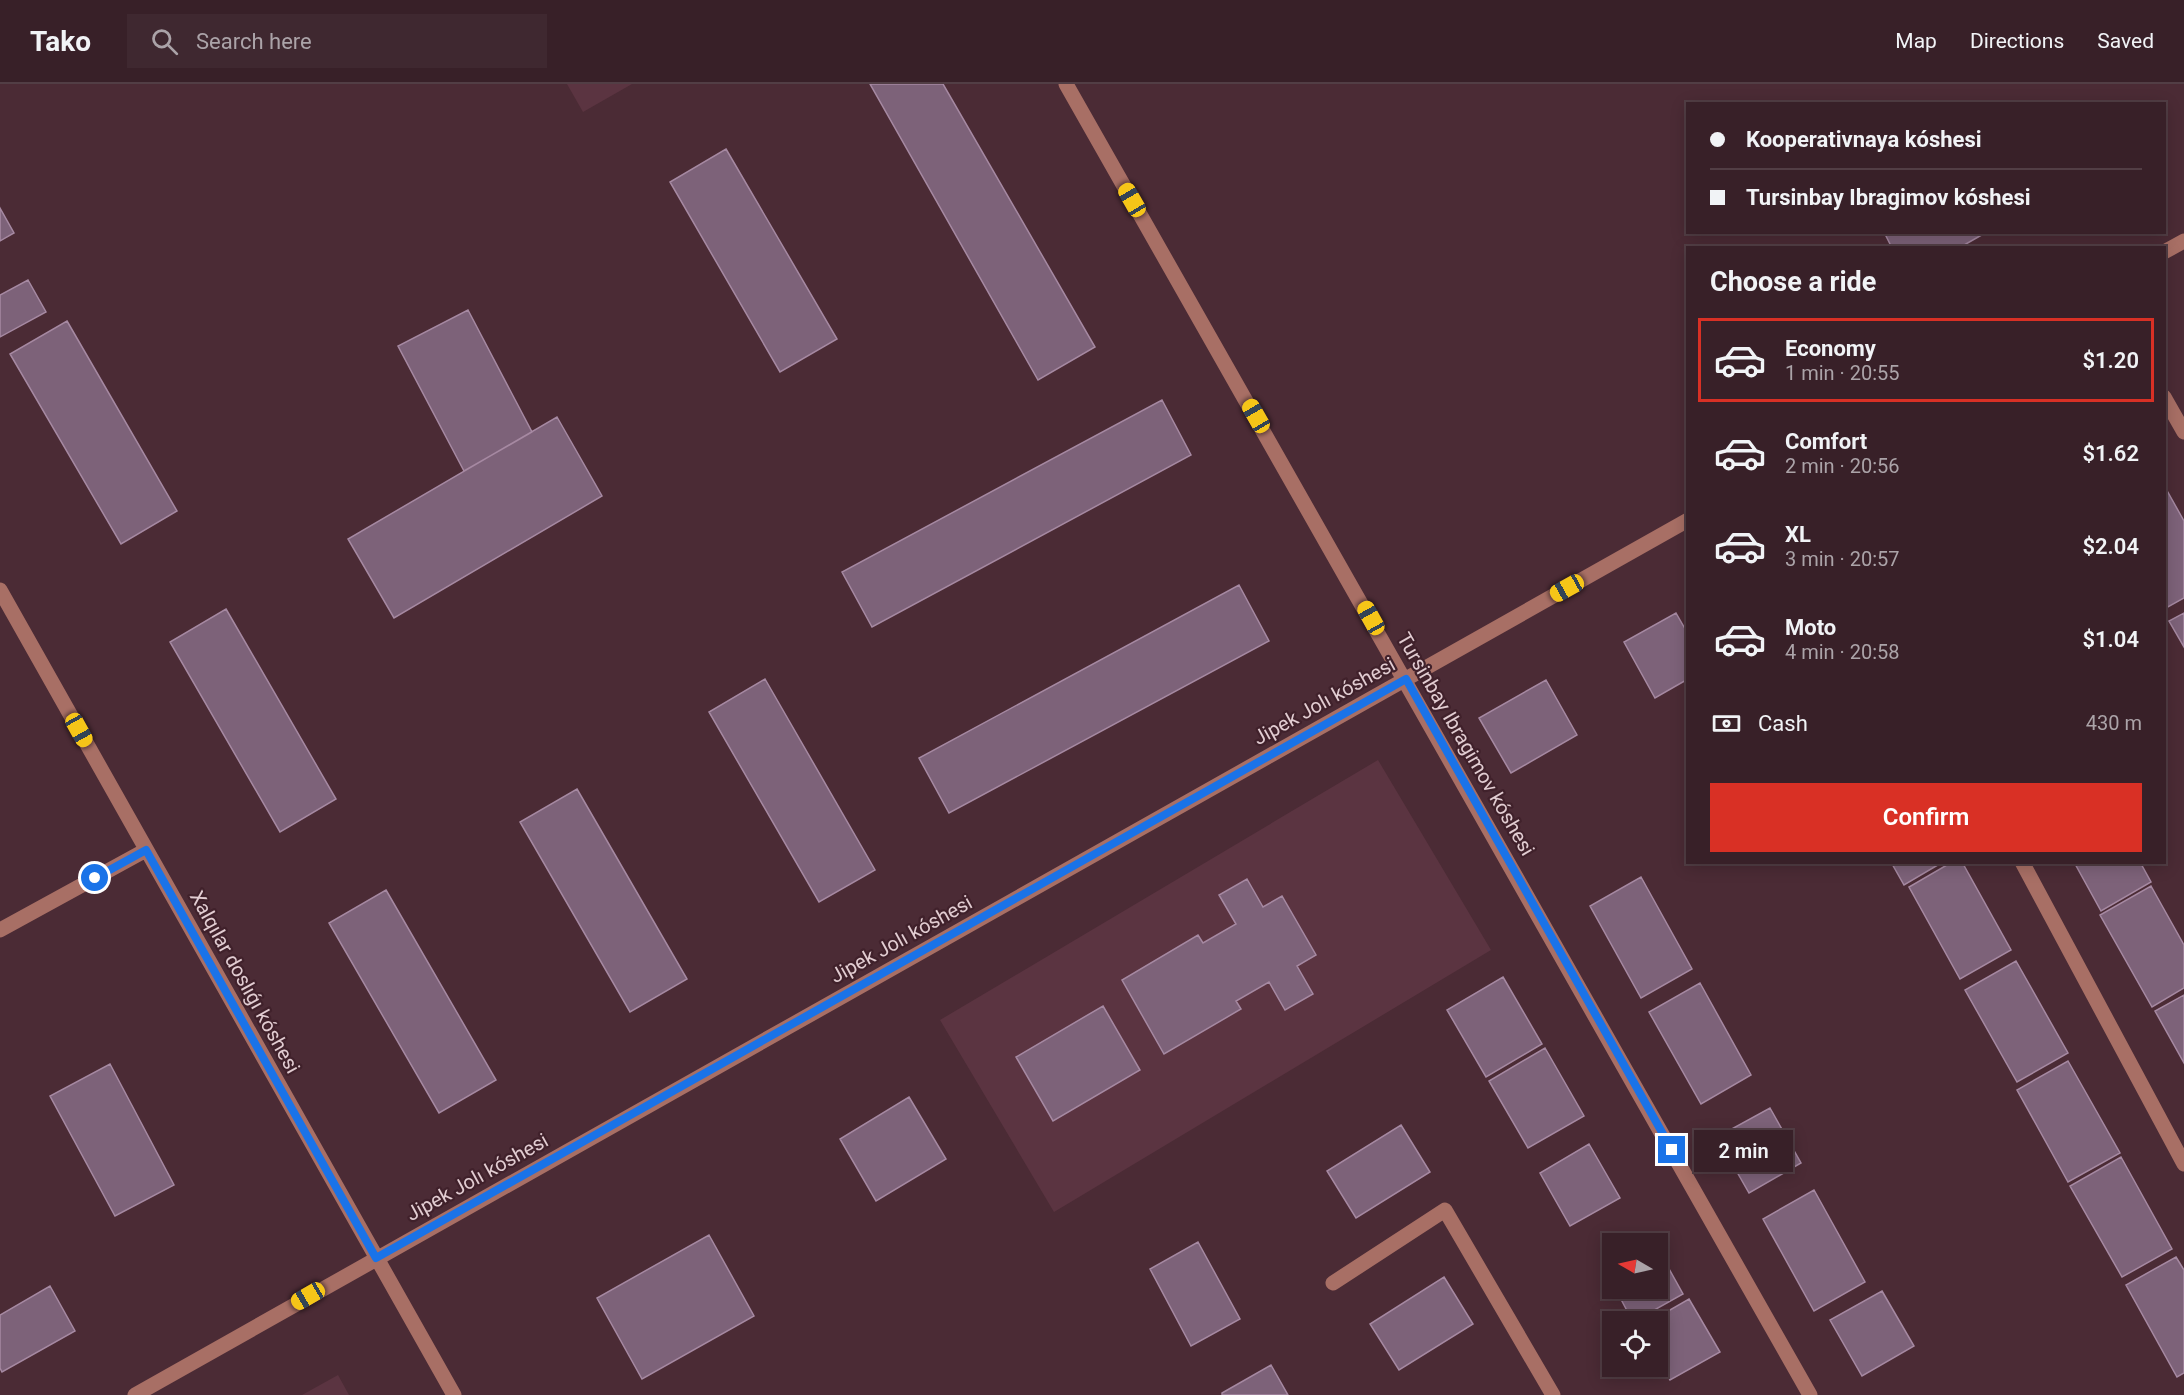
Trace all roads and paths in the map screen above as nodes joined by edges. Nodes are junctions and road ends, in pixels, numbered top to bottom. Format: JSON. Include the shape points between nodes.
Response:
{"nodes":[{"id":1,"x":1066,"y":84,"type":"edge"},
{"id":2,"x":2184,"y":241,"type":"edge"},
{"id":3,"x":2166,"y":251,"type":"edge"},
{"id":4,"x":2166,"y":400,"type":"edge"},
{"id":5,"x":2184,"y":432,"type":"edge"},
{"id":6,"x":1686,"y":521,"type":"edge"},
{"id":7,"x":0,"y":590,"type":"edge"},
{"id":8,"x":1406,"y":679,"type":"junction"},
{"id":9,"x":146,"y":850,"type":"junction"},
{"id":10,"x":2023,"y":864,"type":"edge"},
{"id":11,"x":0,"y":930,"type":"edge"},
{"id":12,"x":2184,"y":1164,"type":"edge"},
{"id":13,"x":376,"y":1258,"type":"junction"},
{"id":14,"x":1333,"y":1283,"type":"dead end"},
{"id":15,"x":135,"y":1395,"type":"edge"},
{"id":16,"x":454,"y":1395,"type":"edge"},
{"id":17,"x":1553,"y":1395,"type":"edge"},
{"id":18,"x":1810,"y":1395,"type":"edge"}],
"edges":[{"from":1,"to":8,"type":"street","name":"Tursinbay Ibragimov kóshesi"},
{"from":2,"to":3,"type":"street"},
{"from":4,"to":5,"type":"street"},
{"from":6,"to":8,"type":"street","name":"Jipek Jolı kóshesi"},
{"from":7,"to":9,"type":"street","name":"Xalqılar doslıǵı kóshesi"},
{"from":8,"to":13,"type":"street","name":"Jipek Jolı kóshesi"},
{"from":8,"to":18,"type":"street","name":"Tursinbay Ibragimov kóshesi"},
{"from":9,"to":11,"type":"street"},
{"from":9,"to":13,"type":"street","name":"Xalqılar doslıǵı kóshesi"},
{"from":10,"to":12,"type":"street"},
{"from":13,"to":15,"type":"street","name":"Jipek Jolı kóshesi"},
{"from":13,"to":16,"type":"street","name":"Xalqılar doslıǵı kóshesi"},
{"from":14,"to":17,"type":"street","via":[[1445,1210]]}]}
